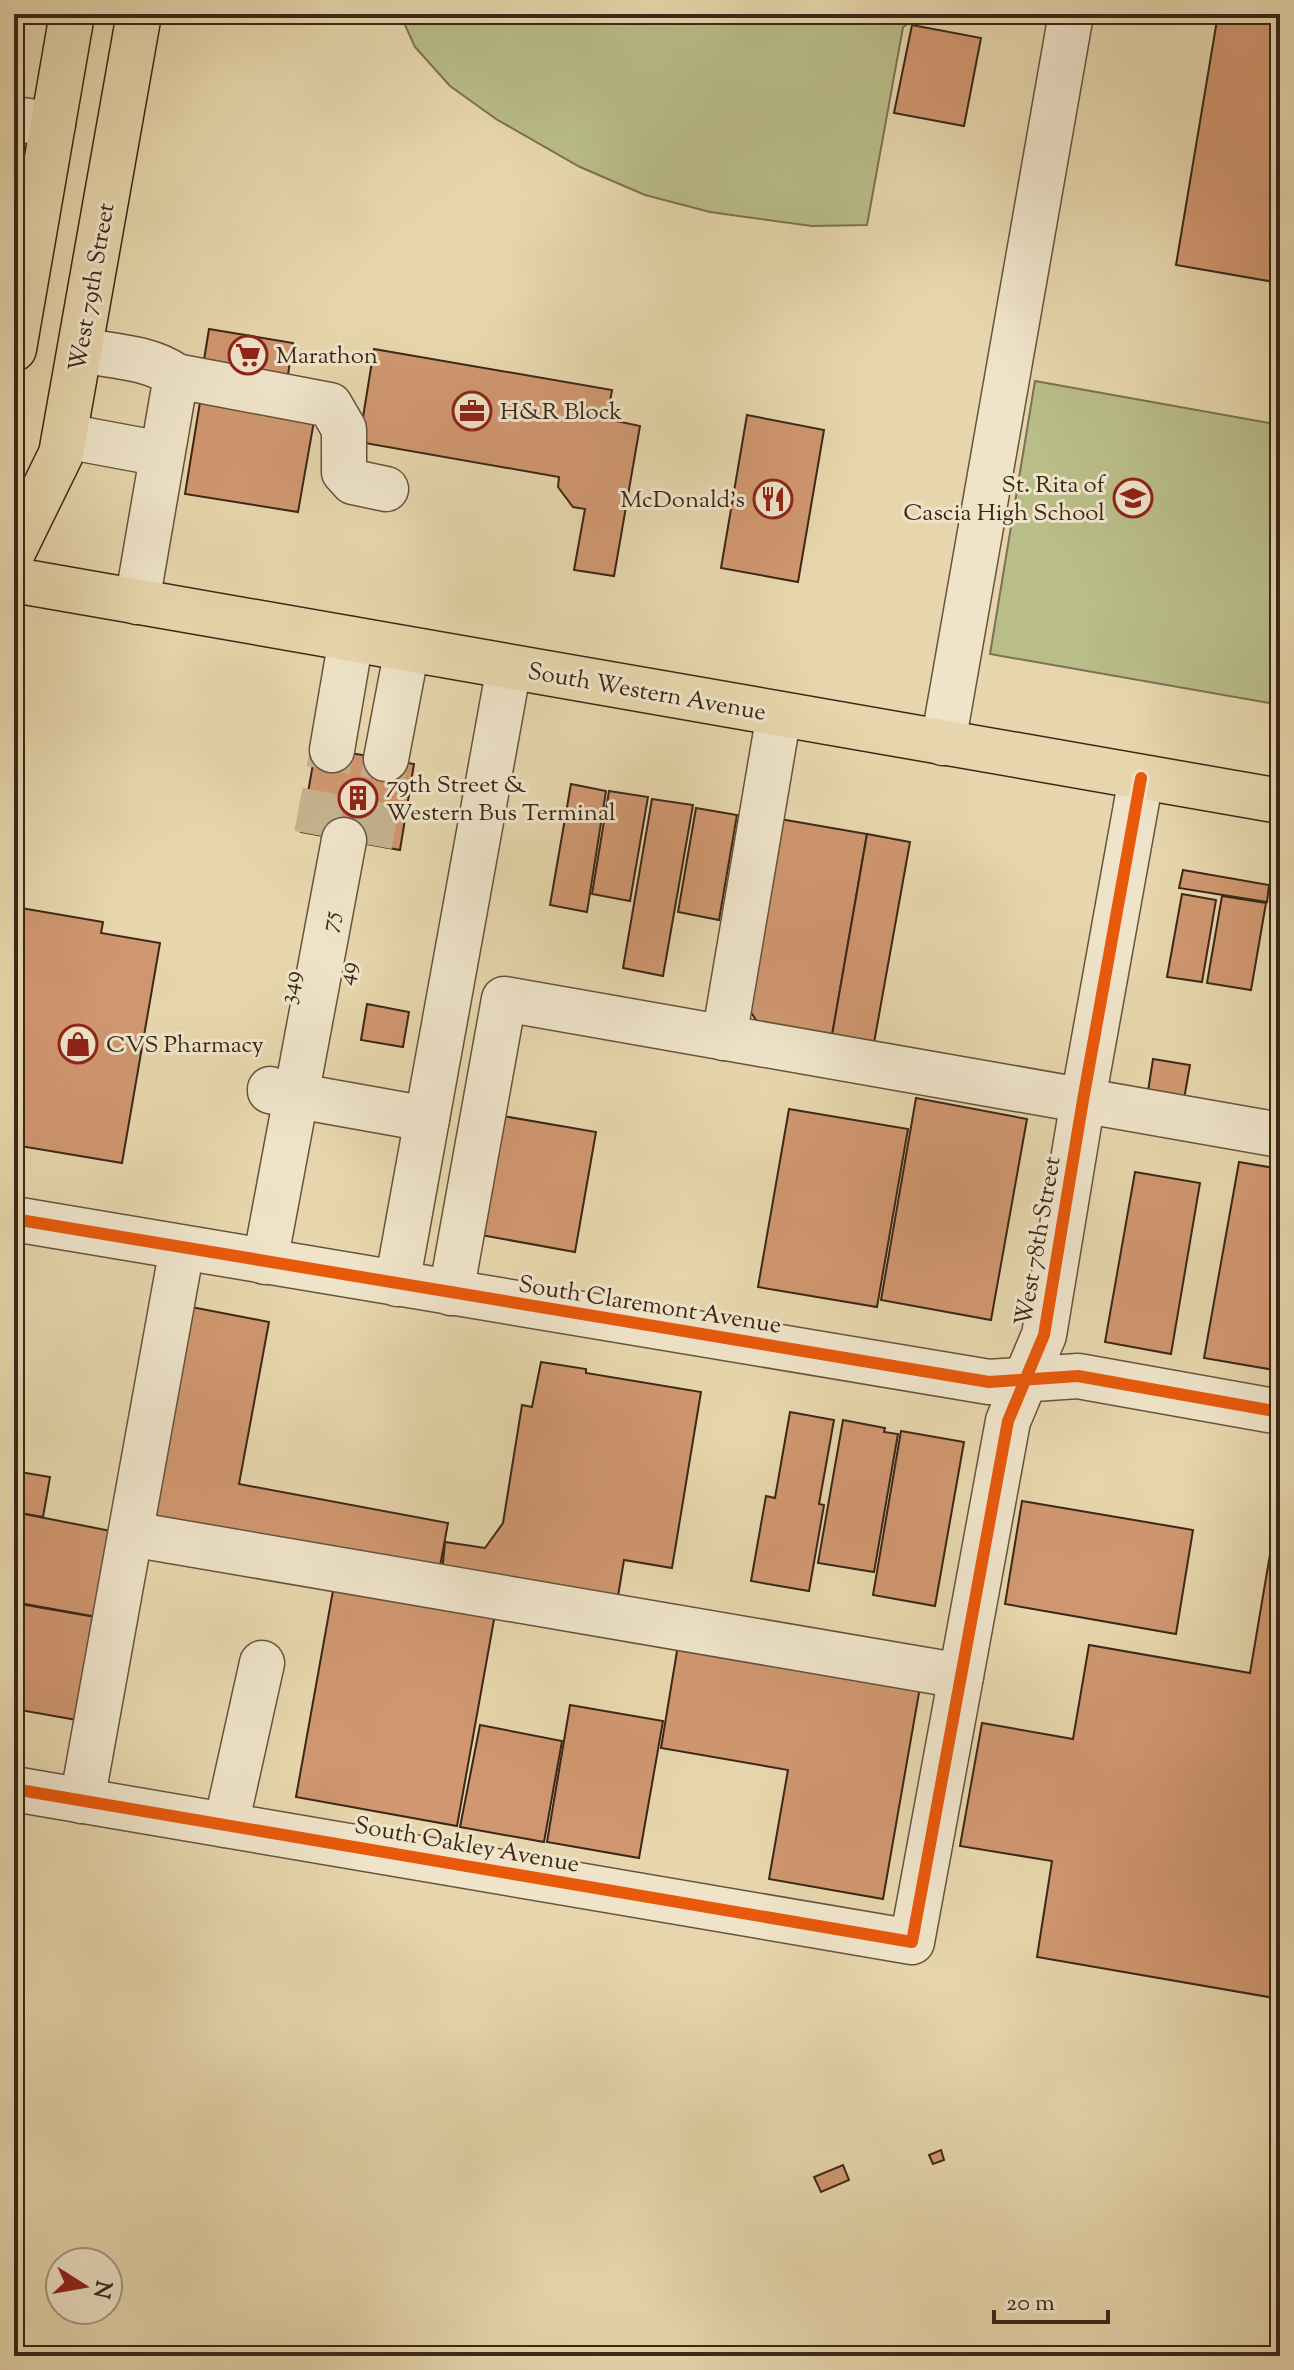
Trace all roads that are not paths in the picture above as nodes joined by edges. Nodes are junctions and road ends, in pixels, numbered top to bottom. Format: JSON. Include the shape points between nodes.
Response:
{"nodes":[{"id":1,"x":72,"y":14,"type":"edge"},
{"id":2,"x":139,"y":14,"type":"edge"},
{"id":3,"x":1071,"y":14,"type":"edge"},
{"id":4,"x":34,"y":121,"type":"edge"},
{"id":5,"x":20,"y":283,"type":"edge"},
{"id":6,"x":14,"y":344,"type":"edge"},
{"id":7,"x":80,"y":350,"type":"junction"},
{"id":8,"x":176,"y":376,"type":"junction"},
{"id":9,"x":65,"y":436,"type":"junction"},
{"id":10,"x":162,"y":454,"type":"junction"},
{"id":11,"x":386,"y":489,"type":"dead end"},
{"id":12,"x":14,"y":550,"type":"edge"},
{"id":13,"x":14,"y":580,"type":"edge"},
{"id":14,"x":137,"y":602,"type":"junction"},
{"id":15,"x":380,"y":644,"type":"junction"},
{"id":16,"x":509,"y":667,"type":"junction"},
{"id":17,"x":779,"y":714,"type":"junction"},
{"id":18,"x":943,"y":743,"type":"junction"},
{"id":19,"x":360,"y":754,"type":"tunnel mouth"},
{"id":20,"x":1141,"y":778,"type":"junction"},
{"id":21,"x":1280,"y":801,"type":"edge"},
{"id":22,"x":343,"y":840,"type":"tunnel mouth"},
{"id":23,"x":724,"y":1038,"type":"junction"},
{"id":24,"x":295,"y":1096,"type":"junction"},
{"id":25,"x":1083,"y":1100,"type":"junction"},
{"id":26,"x":427,"y":1119,"type":"junction"},
{"id":27,"x":1280,"y":1135,"type":"edge"},
{"id":28,"x":14,"y":1219,"type":"edge"},
{"id":29,"x":182,"y":1248,"type":"junction"},
{"id":30,"x":265,"y":1262,"type":"junction"},
{"id":31,"x":397,"y":1284,"type":"junction"},
{"id":32,"x":451,"y":1293,"type":"junction"},
{"id":33,"x":1026,"y":1379,"type":"junction"},
{"id":34,"x":1280,"y":1412,"type":"edge"},
{"id":35,"x":131,"y":1534,"type":"junction"},
{"id":36,"x":262,"y":1663,"type":"dead end"},
{"id":37,"x":961,"y":1676,"type":"junction"},
{"id":38,"x":14,"y":1789,"type":"edge"},
{"id":39,"x":82,"y":1801,"type":"junction"},
{"id":40,"x":226,"y":1825,"type":"junction"},
{"id":41,"x":912,"y":1942,"type":"joint"}],
"edges":[{"from":1,"to":4,"type":"main road"},
{"from":2,"to":7,"type":"main road","name":"West 79th Street"},
{"from":3,"to":18,"type":"street"},
{"from":4,"to":5,"type":"main road"},
{"from":5,"to":6,"type":"main road"},
{"from":7,"to":8,"type":"street","via":[[148,363]]},
{"from":7,"to":9,"type":"main road","name":"West 79th Street"},
{"from":8,"to":10,"type":"street"},
{"from":8,"to":11,"type":"street","via":[[330,405],[344,429],[344,472],[353,482]]},
{"from":9,"to":10,"type":"street"},
{"from":9,"to":12,"type":"main road","name":"West 79th Street"},
{"from":10,"to":14,"type":"street"},
{"from":13,"to":14,"type":"main road","name":"South Western Avenue"},
{"from":14,"to":15,"type":"main road","name":"South Western Avenue"},
{"from":15,"to":16,"type":"main road","name":"South Western Avenue"},
{"from":15,"to":19,"type":"street"},
{"from":16,"to":17,"type":"main road","name":"South Western Avenue"},
{"from":16,"to":26,"type":"street"},
{"from":17,"to":18,"type":"main road","name":"South Western Avenue"},
{"from":17,"to":23,"type":"street"},
{"from":18,"to":20,"type":"main road","name":"South Western Avenue"},
{"from":20,"to":21,"type":"main road","name":"South Western Avenue"},
{"from":20,"to":25,"type":"street","name":"West 78th Street"},
{"from":22,"to":24,"type":"street","name":"75"},
{"from":23,"to":25,"type":"street"},
{"from":23,"to":32,"type":"street","via":[[504,999]]},
{"from":24,"to":26,"type":"street"},
{"from":24,"to":30,"type":"street","name":"75"},
{"from":25,"to":27,"type":"street"},
{"from":25,"to":33,"type":"street","name":"West 78th Street","via":[[1044,1335]]},
{"from":26,"to":31,"type":"street"},
{"from":28,"to":29,"type":"street","name":"South Claremont Avenue"},
{"from":29,"to":30,"type":"street","name":"South Claremont Avenue"},
{"from":29,"to":35,"type":"street"},
{"from":30,"to":31,"type":"street","name":"South Claremont Avenue"},
{"from":31,"to":32,"type":"street","name":"South Claremont Avenue"},
{"from":32,"to":33,"type":"street","name":"South Claremont Avenue","via":[[989,1382]]},
{"from":33,"to":34,"type":"street","name":"South Claremont Avenue","via":[[1078,1376]]},
{"from":33,"to":37,"type":"street","name":"West 78th Street","via":[[1008,1421]]},
{"from":35,"to":37,"type":"street"},
{"from":35,"to":39,"type":"street"},
{"from":36,"to":40,"type":"street"},
{"from":37,"to":41,"type":"street","name":"West 78th Street"},
{"from":38,"to":39,"type":"street","name":"South Oakley Avenue"},
{"from":39,"to":40,"type":"street","name":"South Oakley Avenue"},
{"from":40,"to":41,"type":"street","name":"South Oakley Avenue"}]}
